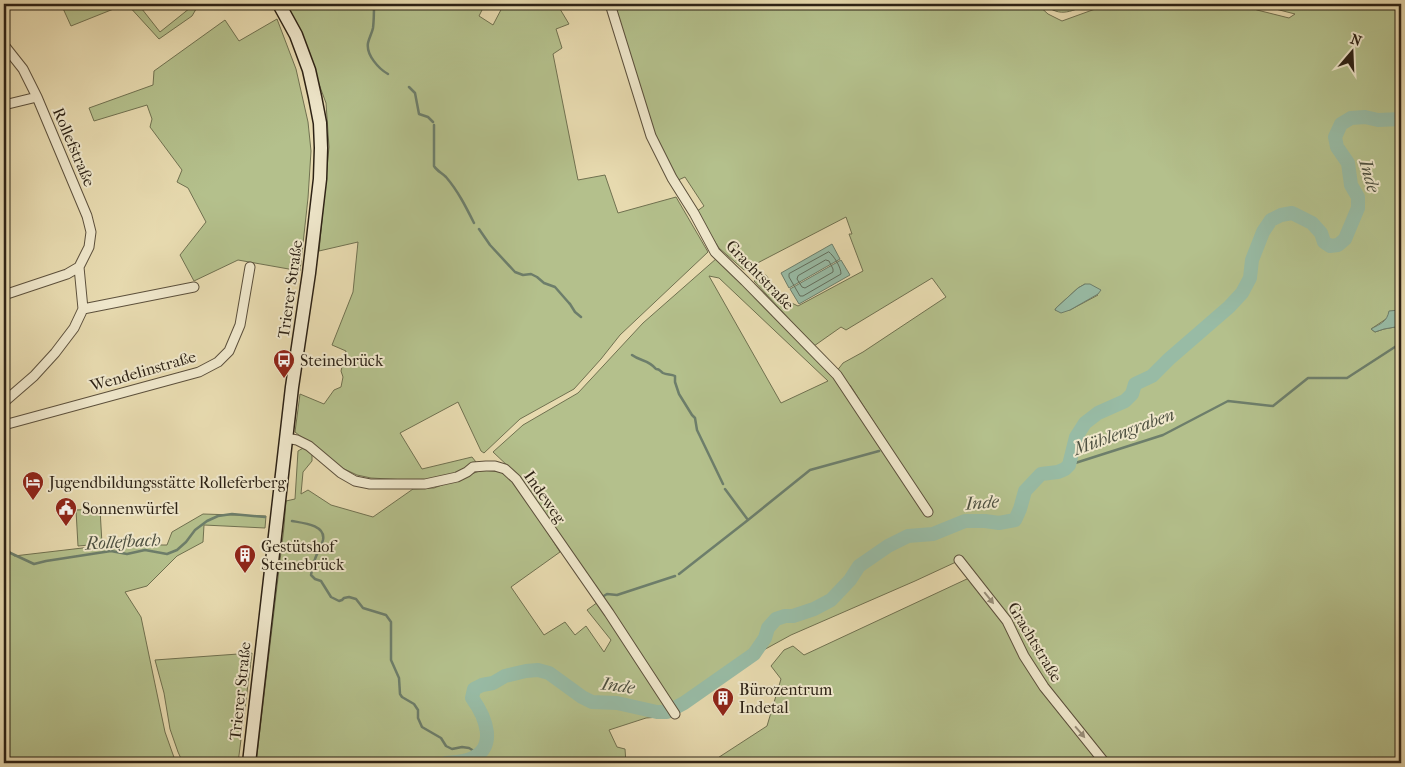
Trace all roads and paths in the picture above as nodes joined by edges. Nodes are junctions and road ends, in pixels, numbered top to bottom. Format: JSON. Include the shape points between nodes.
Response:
{"nodes":[{"id":1,"x":279,"y":4,"type":"edge"},
{"id":2,"x":610,"y":4,"type":"edge"},
{"id":3,"x":4,"y":45,"type":"edge"},
{"id":4,"x":37,"y":97,"type":"junction"},
{"id":5,"x":4,"y":105,"type":"edge"},
{"id":6,"x":79,"y":267,"type":"junction"},
{"id":7,"x":250,"y":267,"type":"dead end"},
{"id":8,"x":194,"y":287,"type":"dead end"},
{"id":9,"x":4,"y":295,"type":"edge"},
{"id":10,"x":83,"y":309,"type":"junction"},
{"id":11,"x":4,"y":402,"type":"edge"},
{"id":12,"x":4,"y":425,"type":"edge"},
{"id":13,"x":286,"y":438,"type":"junction"},
{"id":14,"x":928,"y":512,"type":"dead end"},
{"id":15,"x":959,"y":560,"type":"dead end"},
{"id":16,"x":675,"y":714,"type":"dead end"},
{"id":17,"x":249,"y":763,"type":"edge"},
{"id":18,"x":1105,"y":763,"type":"edge"}],
"edges":[{"from":1,"to":13,"type":"main road","name":"Trierer Straße","via":[[296,35],[309,70],[320,123],[321,148],[309,273]]},
{"from":2,"to":14,"type":"street","name":"Grachtstraße","via":[[651,136],[715,252],[837,375]]},
{"from":3,"to":4,"type":"street","name":"Rollefstraße","via":[[23,69]]},
{"from":4,"to":5,"type":"street"},
{"from":4,"to":6,"type":"street","name":"Rollefstraße","via":[[87,216],[89,247]]},
{"from":6,"to":9,"type":"street"},
{"from":6,"to":10,"type":"street"},
{"from":7,"to":12,"type":"street","name":"Wendelinstraße","via":[[240,326],[229,352],[218,362],[199,372]]},
{"from":8,"to":10,"type":"street"},
{"from":10,"to":11,"type":"street","via":[[74,328],[55,353]]},
{"from":13,"to":16,"type":"street","name":"Indeweg","via":[[309,446],[355,481],[370,484],[425,484],[457,477],[473,467],[504,469],[516,479]]},
{"from":13,"to":17,"type":"main road","name":"Trierer Straße"},
{"from":15,"to":18,"type":"street","name":"Grachtstraße","one_way":true,"via":[[1007,621],[1044,687]]}]}
